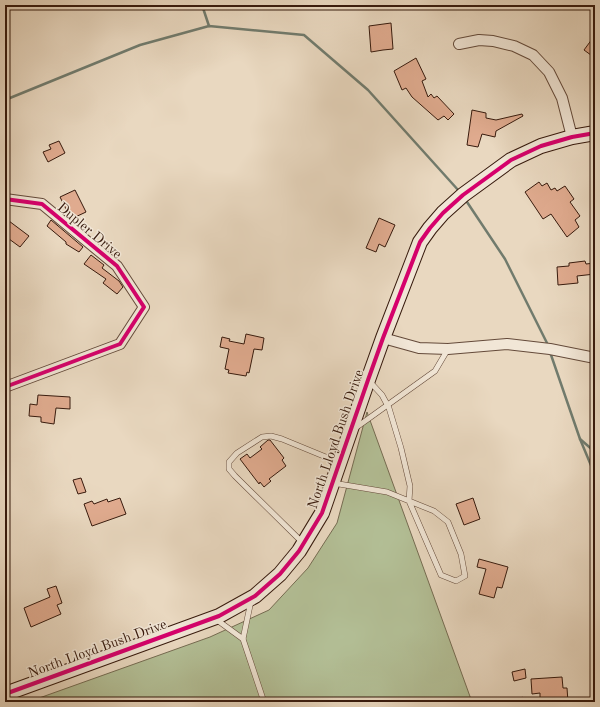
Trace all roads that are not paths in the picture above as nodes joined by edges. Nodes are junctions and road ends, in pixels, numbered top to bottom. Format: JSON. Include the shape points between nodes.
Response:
{"nodes":[{"id":1,"x":459,"y":44,"type":"dead end"},
{"id":2,"x":595,"y":134,"type":"edge"},
{"id":3,"x":572,"y":137,"type":"junction"},
{"id":4,"x":5,"y":199,"type":"edge"},
{"id":5,"x":383,"y":338,"type":"junction"},
{"id":6,"x":448,"y":349,"type":"junction"},
{"id":7,"x":595,"y":358,"type":"edge"},
{"id":8,"x":368,"y":380,"type":"junction"},
{"id":9,"x":5,"y":387,"type":"edge"},
{"id":10,"x":388,"y":405,"type":"junction"},
{"id":11,"x":350,"y":432,"type":"junction"},
{"id":12,"x":339,"y":462,"type":"junction"},
{"id":13,"x":332,"y":483,"type":"junction"},
{"id":14,"x":409,"y":501,"type":"junction"},
{"id":15,"x":303,"y":544,"type":"junction"},
{"id":16,"x":252,"y":598,"type":"junction"},
{"id":17,"x":214,"y":618,"type":"junction"},
{"id":18,"x":243,"y":639,"type":"junction"},
{"id":19,"x":5,"y":694,"type":"edge"},
{"id":20,"x":264,"y":702,"type":"edge"}],
"edges":[{"from":1,"to":3,"type":"street","via":[[479,40],[493,41],[514,46],[533,55],[549,72],[562,98]]},
{"from":2,"to":3,"type":"street","name":"North Lloyd Bush Drive"},
{"from":3,"to":5,"type":"street","name":"North Lloyd Bush Drive","via":[[541,146],[511,160],[443,213],[420,242]]},
{"from":4,"to":9,"type":"street","name":"Dupler Drive","via":[[42,204],[117,266],[144,307],[120,344]]},
{"from":5,"to":6,"type":"street","via":[[419,348]]},
{"from":5,"to":8,"type":"street","name":"North Lloyd Bush Drive"},
{"from":6,"to":7,"type":"street","via":[[507,344]]},
{"from":6,"to":10,"type":"lane","via":[[435,371]]},
{"from":8,"to":10,"type":"lane"},
{"from":8,"to":11,"type":"street","name":"North Lloyd Bush Drive"},
{"from":10,"to":11,"type":"lane"},
{"from":10,"to":14,"type":"lane","via":[[410,486]]},
{"from":11,"to":12,"type":"street","name":"North Lloyd Bush Drive"},
{"from":12,"to":13,"type":"street","name":"North Lloyd Bush Drive"},
{"from":12,"to":15,"type":"lane","via":[[271,436],[262,437],[237,453],[229,462],[235,476]]},
{"from":13,"to":14,"type":"lane","via":[[387,492]]},
{"from":13,"to":15,"type":"street","name":"North Lloyd Bush Drive","via":[[322,513]]},
{"from":14,"to":14,"type":"lane","via":[[434,511],[448,522],[462,554],[465,576],[456,581],[441,575]]},
{"from":15,"to":16,"type":"street","name":"North Lloyd Bush Drive","via":[[280,574]]},
{"from":16,"to":17,"type":"street","name":"North Lloyd Bush Drive"},
{"from":16,"to":18,"type":"lane"},
{"from":17,"to":18,"type":"lane"},
{"from":17,"to":19,"type":"street","name":"North Lloyd Bush Drive"},
{"from":18,"to":20,"type":"lane"}]}
